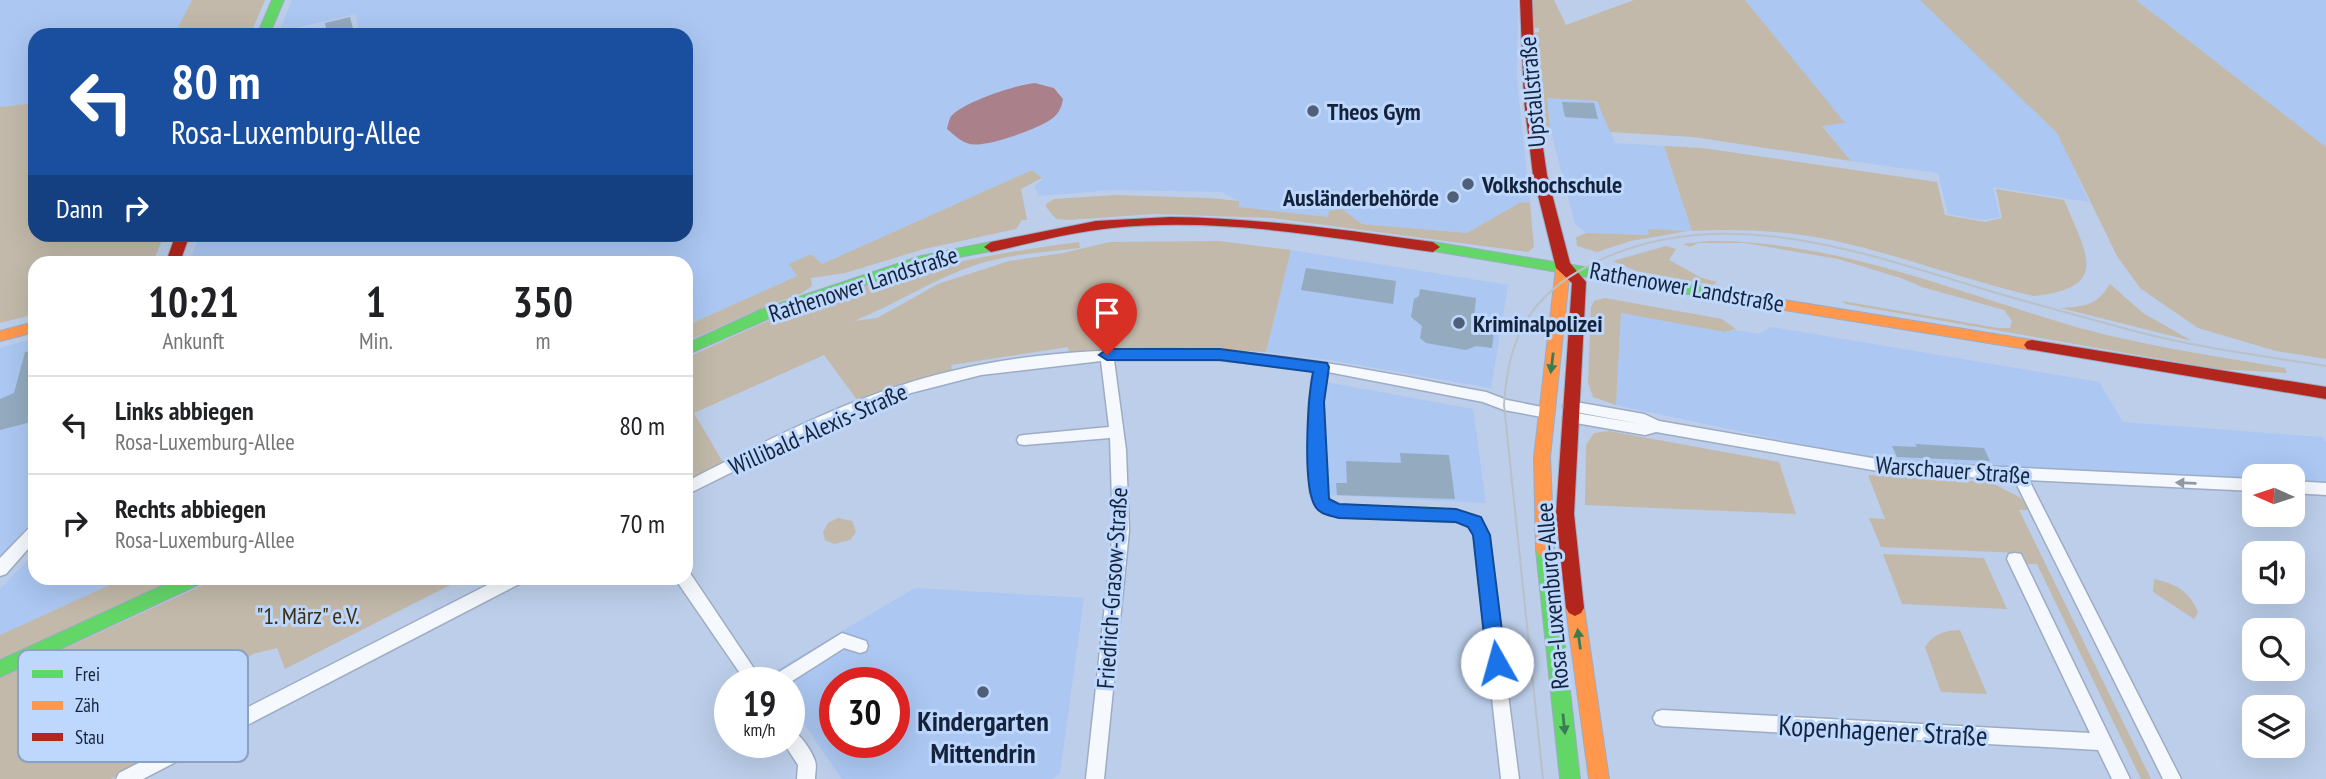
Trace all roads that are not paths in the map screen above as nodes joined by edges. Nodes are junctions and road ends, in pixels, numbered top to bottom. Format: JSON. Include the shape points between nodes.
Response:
{"nodes":[{"id":1,"x":278,"y":0,"type":"edge"},
{"id":2,"x":1526,"y":0,"type":"edge"},
{"id":3,"x":267,"y":28,"type":"edge"},
{"id":4,"x":1562,"y":272,"type":"junction"},
{"id":5,"x":1579,"y":282,"type":"junction"},
{"id":6,"x":28,"y":329,"type":"edge"},
{"id":7,"x":0,"y":336,"type":"edge"},
{"id":8,"x":693,"y":347,"type":"edge"},
{"id":9,"x":1107,"y":355,"type":"junction"},
{"id":10,"x":1322,"y":367,"type":"junction"},
{"id":11,"x":2326,"y":393,"type":"edge"},
{"id":12,"x":2326,"y":406,"type":"edge"},
{"id":13,"x":1547,"y":407,"type":"junction"},
{"id":14,"x":1570,"y":411,"type":"junction"},
{"id":15,"x":1117,"y":432,"type":"junction"},
{"id":16,"x":1024,"y":440,"type":"dead end"},
{"id":17,"x":2019,"y":475,"type":"junction"},
{"id":18,"x":2242,"y":484,"type":"edge"},
{"id":19,"x":693,"y":486,"type":"edge"},
{"id":20,"x":2305,"y":488,"type":"edge"},
{"id":21,"x":2326,"y":489,"type":"edge"},
{"id":22,"x":28,"y":539,"type":"edge"},
{"id":23,"x":2015,"y":559,"type":"dead end"},
{"id":24,"x":0,"y":569,"type":"edge"},
{"id":25,"x":181,"y":585,"type":"edge"},
{"id":26,"x":502,"y":585,"type":"edge"},
{"id":27,"x":689,"y":585,"type":"edge"},
{"id":28,"x":860,"y":646,"type":"dead end"},
{"id":29,"x":41,"y":650,"type":"edge"},
{"id":30,"x":18,"y":661,"type":"edge"},
{"id":31,"x":745,"y":667,"type":"edge"},
{"id":32,"x":800,"y":667,"type":"edge"},
{"id":33,"x":0,"y":669,"type":"edge"},
{"id":34,"x":248,"y":717,"type":"edge"},
{"id":35,"x":1662,"y":718,"type":"dead end"},
{"id":36,"x":2103,"y":742,"type":"junction"},
{"id":37,"x":804,"y":758,"type":"edge"},
{"id":38,"x":162,"y":762,"type":"edge"},
{"id":39,"x":133,"y":777,"type":"edge"},
{"id":40,"x":806,"y":779,"type":"edge"},
{"id":41,"x":1096,"y":779,"type":"edge"},
{"id":42,"x":1510,"y":779,"type":"edge"},
{"id":43,"x":1570,"y":779,"type":"edge"},
{"id":44,"x":1599,"y":779,"type":"edge"},
{"id":45,"x":2121,"y":779,"type":"edge"},
{"id":46,"x":2172,"y":779,"type":"edge"}],
"edges":[{"from":1,"to":3,"type":"main road"},
{"from":2,"to":4,"type":"main road","name":"Upstallstraße","via":[[1526,60],[1534,134]]},
{"from":4,"to":5,"type":"main road","name":"Upstallstraße"},
{"from":4,"to":8,"type":"main road","name":"Rathenower Landstraße","via":[[1286,226],[1130,222],[1078,227],[926,259],[765,314]]},
{"from":4,"to":11,"type":"main road","name":"Rathenower Landstraße"},
{"from":4,"to":13,"type":"main road","name":"Rosa-Luxemburg-Allee","one_way":true},
{"from":5,"to":12,"type":"main road","name":"Rathenower Landstraße"},
{"from":5,"to":14,"type":"main road","name":"Rosa-Luxemburg-Allee"},
{"from":6,"to":7,"type":"main road"},
{"from":9,"to":10,"type":"street","name":"Willibald-Alexis-Straße","via":[[1220,355]]},
{"from":9,"to":15,"type":"street","name":"Friedrich-Grasow-Straße"},
{"from":9,"to":19,"type":"street","name":"Willibald-Alexis-Straße","via":[[978,371],[901,390],[838,415]]},
{"from":10,"to":13,"type":"street","name":"Willibald-Alexis-Straße","via":[[1494,399],[1504,405]]},
{"from":10,"to":42,"type":"street","via":[[1315,402],[1322,503],[1339,511],[1456,516],[1474,522],[1482,535]]},
{"from":13,"to":14,"type":"main road"},
{"from":13,"to":43,"type":"main road","name":"Rosa-Luxemburg-Allee","one_way":true,"via":[[1543,528]]},
{"from":14,"to":17,"type":"street","name":"Warschauer Straße","via":[[1645,430],[1656,426],[1895,468]]},
{"from":44,"to":14,"type":"main road","name":"Rosa-Luxemburg-Allee","one_way":true,"via":[[1568,561],[1565,514]]},
{"from":15,"to":16,"type":"street"},
{"from":15,"to":41,"type":"street","name":"Friedrich-Grasow-Straße","via":[[1121,531]]},
{"from":18,"to":17,"type":"street","name":"Warschauer Straße","one_way":true},
{"from":17,"to":46,"type":"street"},
{"from":20,"to":21,"type":"street"},
{"from":22,"to":24,"type":"street"},
{"from":23,"to":36,"type":"street"},
{"from":25,"to":29,"type":"main road"},
{"from":26,"to":34,"type":"street"},
{"from":27,"to":31,"type":"street"},
{"from":28,"to":32,"type":"street","via":[[842,640]]},
{"from":30,"to":33,"type":"main road"},
{"from":35,"to":36,"type":"street","name":"Kopenhagener Straße"},
{"from":36,"to":45,"type":"street"},
{"from":37,"to":40,"type":"street"},
{"from":38,"to":39,"type":"street"}]}
